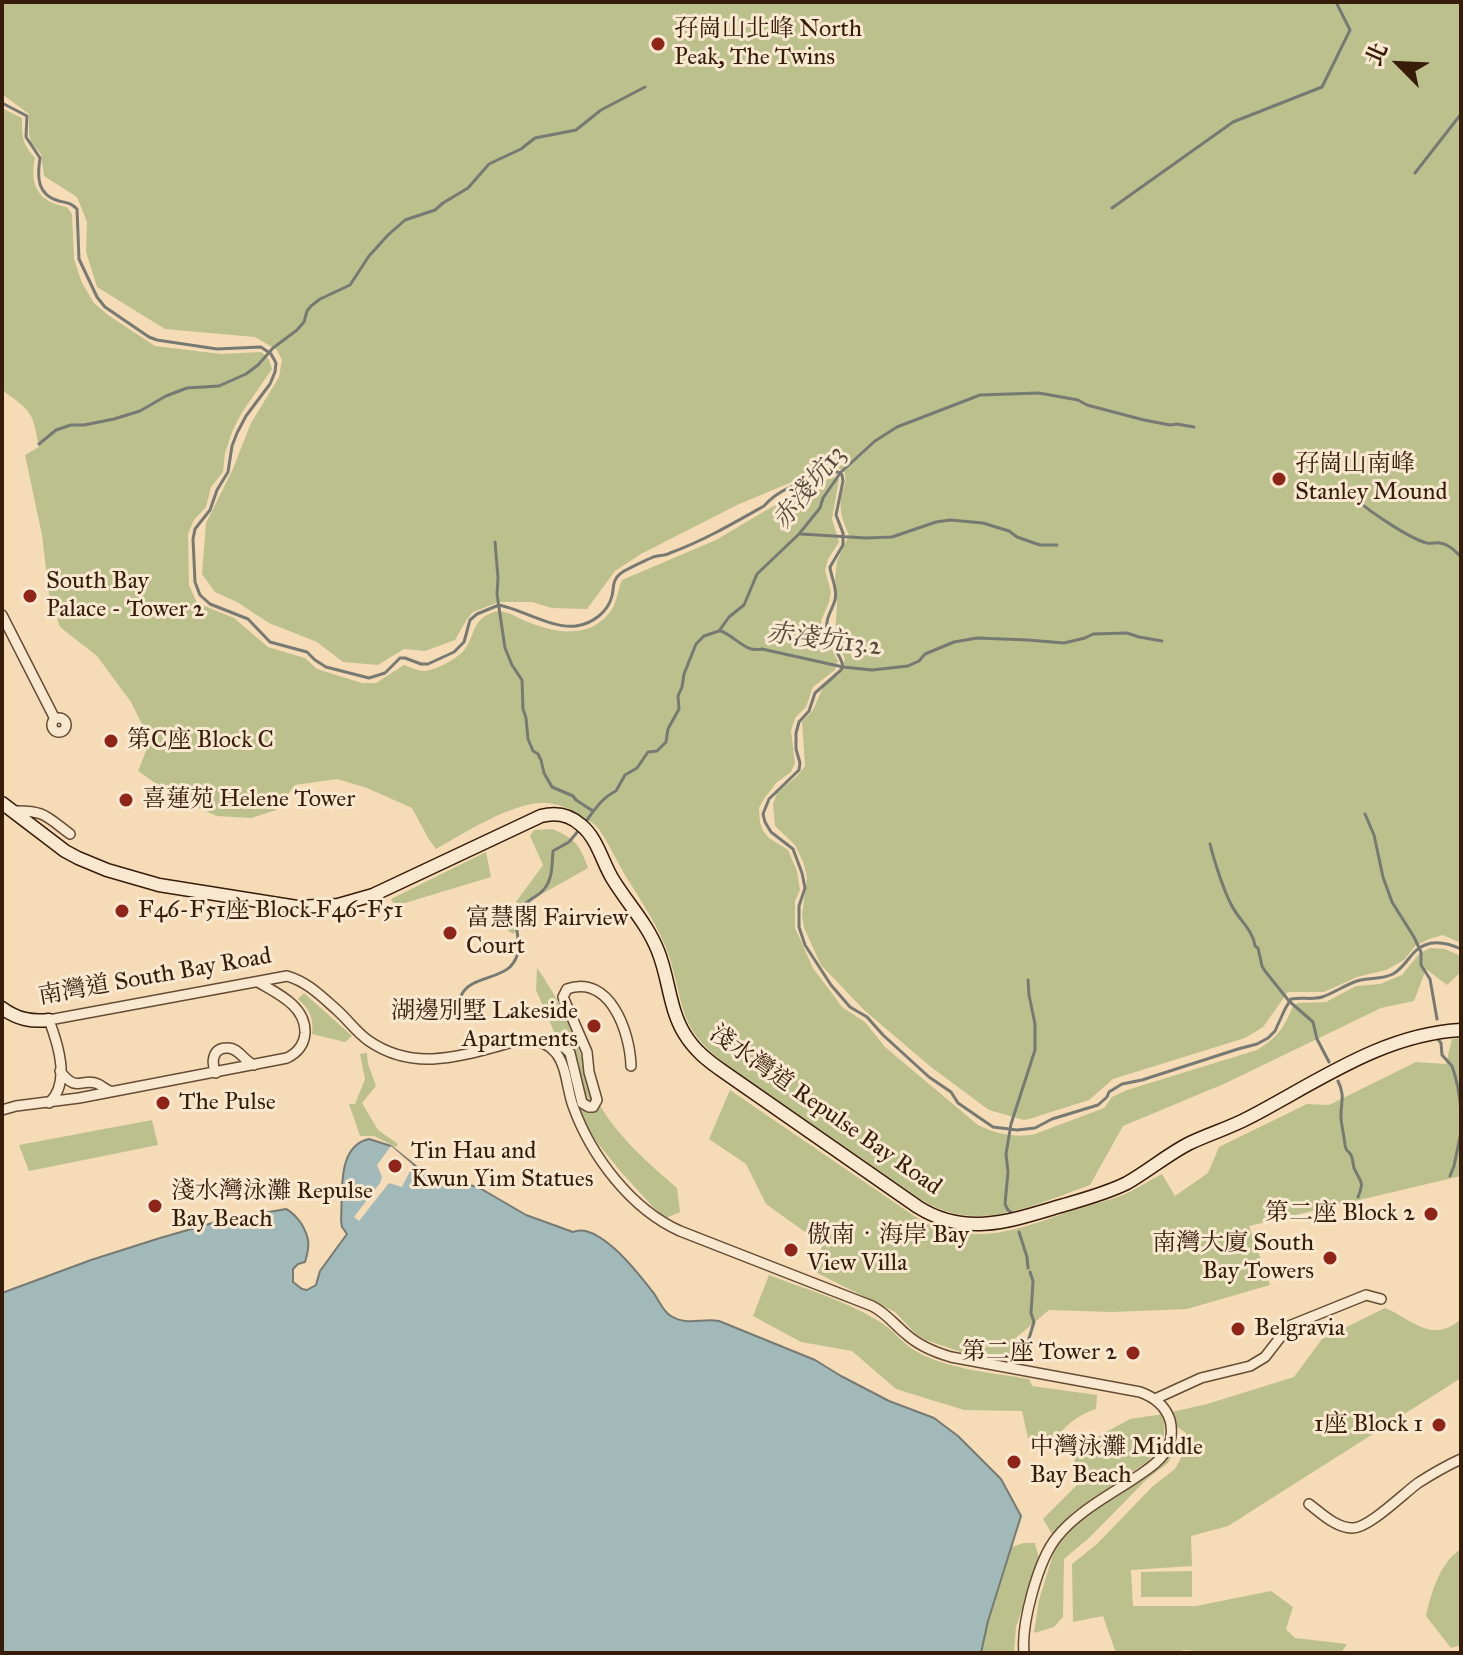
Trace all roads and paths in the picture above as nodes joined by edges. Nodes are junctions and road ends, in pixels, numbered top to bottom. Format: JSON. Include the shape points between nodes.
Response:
{"nodes":[{"id":1,"x":2,"y":615,"type":"edge"},
{"id":2,"x":55,"y":719,"type":"dead end"},
{"id":3,"x":6,"y":807,"type":"edge"},
{"id":4,"x":70,"y":834,"type":"dead end"},
{"id":5,"x":258,"y":982,"type":"junction"},
{"id":6,"x":2,"y":1008,"type":"edge"},
{"id":7,"x":49,"y":1020,"type":"junction"},
{"id":8,"x":1461,"y":1030,"type":"edge"},
{"id":9,"x":553,"y":1049,"type":"junction"},
{"id":10,"x":254,"y":1065,"type":"junction"},
{"id":11,"x":631,"y":1066,"type":"dead end"},
{"id":12,"x":60,"y":1071,"type":"junction"},
{"id":13,"x":216,"y":1073,"type":"junction"},
{"id":14,"x":110,"y":1091,"type":"junction"},
{"id":15,"x":49,"y":1103,"type":"junction"},
{"id":16,"x":2,"y":1110,"type":"edge"},
{"id":17,"x":1381,"y":1299,"type":"dead end"},
{"id":18,"x":1155,"y":1399,"type":"junction"},
{"id":19,"x":1461,"y":1459,"type":"edge"},
{"id":20,"x":1309,"y":1504,"type":"dead end"},
{"id":21,"x":1024,"y":1653,"type":"edge"}],
"edges":[{"from":1,"to":2,"type":"street"},
{"from":3,"to":4,"type":"street","via":[[40,812]]},
{"from":3,"to":8,"type":"main road","name":"淺水灣道 Repulse Bay Road","via":[[72,855],[115,873],[175,888],[305,907],[347,903],[381,892],[536,817],[572,818],[593,839],[611,876],[646,925],[679,1024],[699,1052],[918,1207],[960,1223],[1005,1222],[1110,1191],[1188,1144],[1367,1055],[1406,1039]]},
{"from":5,"to":7,"type":"street","name":"南灣道 South Bay Road"},
{"from":5,"to":9,"type":"street","name":"南灣道 South Bay Road","via":[[299,979],[366,1039],[405,1057],[441,1060],[530,1040]]},
{"from":5,"to":10,"type":"street","via":[[296,1008],[305,1028],[295,1054]]},
{"from":6,"to":7,"type":"main road","name":"南灣道 South Bay Road","via":[[20,1019]]},
{"from":7,"to":12,"type":"street"},
{"from":9,"to":11,"type":"street","via":[[558,1046],[570,1053],[582,1103],[593,1107],[597,1100],[587,1052],[563,997],[567,989],[589,986],[606,998],[621,1021]]},
{"from":9,"to":18,"type":"street","via":[[590,1143],[636,1203],[661,1222],[872,1306],[932,1351],[1133,1390]]},
{"from":10,"to":13,"type":"street"},
{"from":10,"to":13,"type":"street","via":[[235,1049],[221,1049],[212,1060]]},
{"from":12,"to":14,"type":"street","via":[[75,1084],[95,1083]]},
{"from":12,"to":15,"type":"street","via":[[59,1090]]},
{"from":13,"to":14,"type":"street"},
{"from":14,"to":15,"type":"street"},
{"from":15,"to":16,"type":"street"},
{"from":17,"to":18,"type":"street","via":[[1366,1295],[1289,1326],[1265,1357],[1250,1366],[1201,1378]]},
{"from":18,"to":21,"type":"street","via":[[1171,1426],[1165,1453],[1052,1543],[1036,1581]]},
{"from":19,"to":20,"type":"street","via":[[1358,1528],[1338,1525]]}]}
